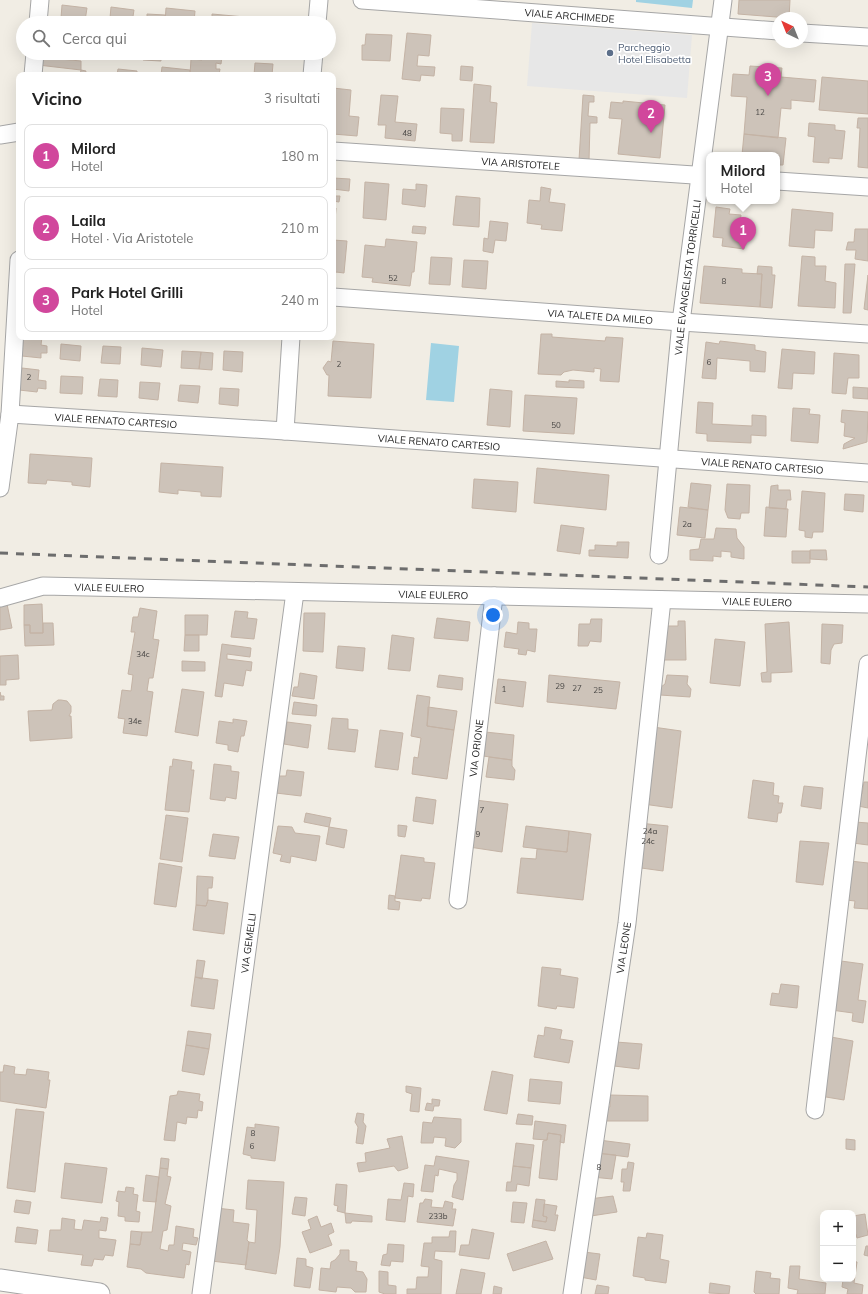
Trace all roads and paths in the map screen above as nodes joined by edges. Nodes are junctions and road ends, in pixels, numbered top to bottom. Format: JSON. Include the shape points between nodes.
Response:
{"nodes":[{"id":1,"x":40,"y":0,"type":"edge"},
{"id":2,"x":319,"y":0,"type":"edge"},
{"id":3,"x":362,"y":0,"type":"edge"},
{"id":4,"x":723,"y":0,"type":"edge"},
{"id":5,"x":39,"y":16,"type":"edge"},
{"id":6,"x":318,"y":16,"type":"edge"},
{"id":7,"x":719,"y":27,"type":"junction"},
{"id":8,"x":772,"y":31,"type":"edge"},
{"id":9,"x":808,"y":33,"type":"edge"},
{"id":10,"x":868,"y":37,"type":"edge"},
{"id":11,"x":34,"y":60,"type":"edge"},
{"id":12,"x":313,"y":60,"type":"edge"},
{"id":13,"x":33,"y":72,"type":"edge"},
{"id":14,"x":312,"y":72,"type":"edge"},
{"id":15,"x":16,"y":132,"type":"edge"},
{"id":16,"x":0,"y":135,"type":"edge"},
{"id":17,"x":336,"y":151,"type":"edge"},
{"id":18,"x":706,"y":152,"type":"edge"},
{"id":19,"x":706,"y":156,"type":"edge"},
{"id":20,"x":704,"y":176,"type":"edge"},
{"id":21,"x":780,"y":181,"type":"edge"},
{"id":22,"x":868,"y":187,"type":"edge"},
{"id":23,"x":336,"y":297,"type":"edge"},
{"id":24,"x":16,"y":317,"type":"edge"},
{"id":25,"x":681,"y":322,"type":"junction"},
{"id":26,"x":868,"y":334,"type":"edge"},
{"id":27,"x":291,"y":340,"type":"edge"},
{"id":28,"x":10,"y":414,"type":"junction"},
{"id":29,"x":285,"y":431,"type":"junction"},
{"id":30,"x":667,"y":459,"type":"junction"},
{"id":31,"x":868,"y":473,"type":"edge"},
{"id":32,"x":0,"y":488,"type":"edge"},
{"id":33,"x":659,"y":556,"type":"dead end"},
{"id":34,"x":295,"y":592,"type":"junction"},
{"id":35,"x":494,"y":596,"type":"junction"},
{"id":36,"x":0,"y":598,"type":"edge"},
{"id":37,"x":662,"y":600,"type":"junction"},
{"id":38,"x":868,"y":604,"type":"edge"},
{"id":39,"x":868,"y":664,"type":"edge"},
{"id":40,"x":458,"y":900,"type":"dead end"},
{"id":41,"x":815,"y":1110,"type":"dead end"},
{"id":42,"x":0,"y":1280,"type":"edge"},
{"id":43,"x":99,"y":1294,"type":"edge"},
{"id":44,"x":201,"y":1294,"type":"edge"},
{"id":45,"x":572,"y":1294,"type":"edge"}],
"edges":[{"from":1,"to":5,"type":"street"},
{"from":2,"to":6,"type":"street"},
{"from":3,"to":7,"type":"street","name":"VIALE ARCHIMEDE"},
{"from":4,"to":7,"type":"street","name":"VIALE EVANGELISTA TORRICELLI"},
{"from":7,"to":8,"type":"street","name":"VIALE ARCHIMEDE"},
{"from":7,"to":18,"type":"street","name":"VIALE EVANGELISTA TORRICELLI"},
{"from":9,"to":10,"type":"street"},
{"from":11,"to":13,"type":"street"},
{"from":12,"to":14,"type":"street"},
{"from":15,"to":16,"type":"street"},
{"from":17,"to":20,"type":"street","name":"VIA ARISTOTELE"},
{"from":19,"to":20,"type":"street","name":"VIALE EVANGELISTA TORRICELLI"},
{"from":20,"to":25,"type":"street","name":"VIALE EVANGELISTA TORRICELLI"},
{"from":21,"to":22,"type":"street"},
{"from":23,"to":25,"type":"street","name":"VIA TALETE DA MILEO"},
{"from":24,"to":28,"type":"street"},
{"from":25,"to":26,"type":"street","name":"VIA TALETE DA MILEO"},
{"from":25,"to":30,"type":"street","name":"VIALE EVANGELISTA TORRICELLI"},
{"from":27,"to":29,"type":"street"},
{"from":28,"to":29,"type":"street","name":"VIALE RENATO CARTESIO"},
{"from":28,"to":32,"type":"street"},
{"from":29,"to":30,"type":"street","name":"VIALE RENATO CARTESIO"},
{"from":30,"to":31,"type":"street","name":"VIALE RENATO CARTESIO"},
{"from":30,"to":33,"type":"street","name":"VIALE EVANGELISTA TORRICELLI"},
{"from":34,"to":35,"type":"street","name":"VIALE EULERO"},
{"from":34,"to":36,"type":"street","name":"VIALE EULERO","via":[[42,586]]},
{"from":34,"to":44,"type":"street","name":"VIA GEMELLI"},
{"from":35,"to":37,"type":"street","name":"VIALE EULERO"},
{"from":35,"to":40,"type":"street","name":"VIA ORIONE"},
{"from":37,"to":38,"type":"street","name":"VIALE EULERO"},
{"from":37,"to":45,"type":"street","name":"VIA LEONE","via":[[626,923]]},
{"from":39,"to":41,"type":"street"},
{"from":42,"to":43,"type":"street"}]}
